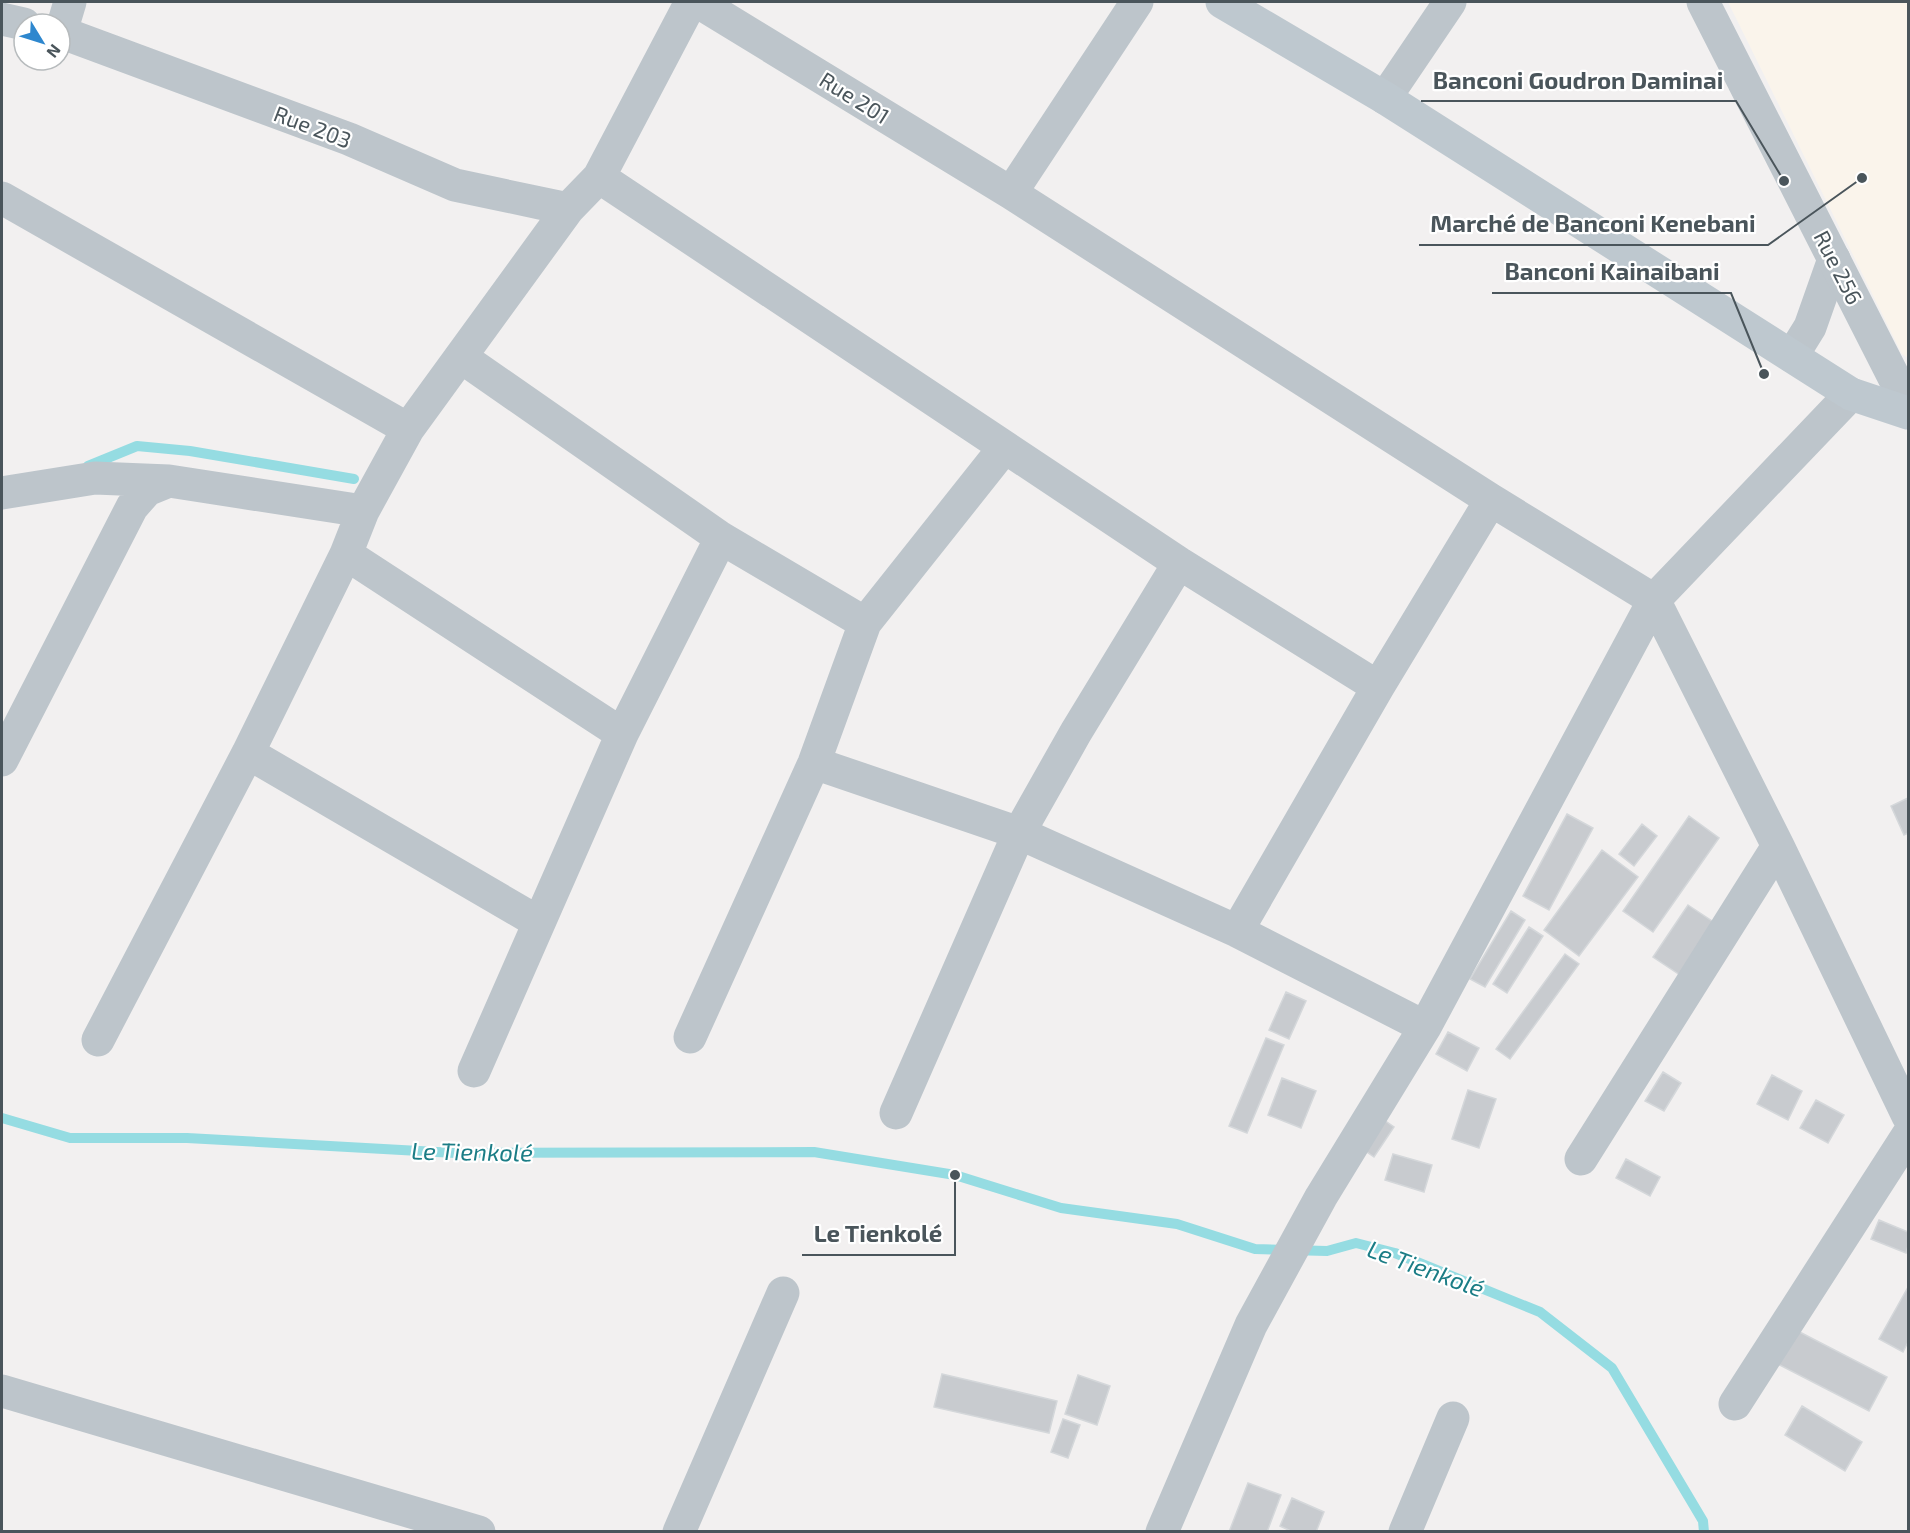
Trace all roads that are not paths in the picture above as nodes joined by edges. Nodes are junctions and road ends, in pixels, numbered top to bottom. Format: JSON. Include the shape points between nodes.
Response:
{"nodes":[{"id":1,"x":691,"y":2,"type":"edge"},
{"id":2,"x":698,"y":2,"type":"edge"},
{"id":3,"x":1137,"y":2,"type":"edge"},
{"id":4,"x":1450,"y":2,"type":"edge"},
{"id":5,"x":1703,"y":2,"type":"edge"},
{"id":6,"x":1237,"y":5,"type":"edge"},
{"id":7,"x":72,"y":36,"type":"edge"},
{"id":8,"x":1385,"y":98,"type":"junction"},
{"id":9,"x":598,"y":177,"type":"junction"},
{"id":10,"x":1011,"y":193,"type":"junction"},
{"id":11,"x":2,"y":198,"type":"edge"},
{"id":12,"x":568,"y":209,"type":"junction"},
{"id":13,"x":1834,"y":259,"type":"junction"},
{"id":14,"x":1792,"y":356,"type":"junction"},
{"id":15,"x":461,"y":357,"type":"junction"},
{"id":16,"x":1851,"y":394,"type":"junction"},
{"id":17,"x":1908,"y":405,"type":"edge"},
{"id":18,"x":1908,"y":413,"type":"edge"},
{"id":19,"x":408,"y":429,"type":"junction"},
{"id":20,"x":1004,"y":448,"type":"junction"},
{"id":21,"x":169,"y":481,"type":"junction"},
{"id":22,"x":2,"y":493,"type":"edge"},
{"id":23,"x":1491,"y":500,"type":"junction"},
{"id":24,"x":363,"y":511,"type":"junction"},
{"id":25,"x":721,"y":538,"type":"junction"},
{"id":26,"x":346,"y":554,"type":"junction"},
{"id":27,"x":1179,"y":563,"type":"junction"},
{"id":28,"x":1654,"y":600,"type":"junction"},
{"id":29,"x":866,"y":623,"type":"junction"},
{"id":30,"x":1378,"y":687,"type":"junction"},
{"id":31,"x":622,"y":734,"type":"junction"},
{"id":32,"x":248,"y":753,"type":"junction"},
{"id":33,"x":2,"y":760,"type":"edge"},
{"id":34,"x":814,"y":763,"type":"junction"},
{"id":35,"x":1019,"y":833,"type":"junction"},
{"id":36,"x":1778,"y":846,"type":"junction"},
{"id":37,"x":538,"y":922,"type":"junction"},
{"id":38,"x":1237,"y":931,"type":"junction"},
{"id":39,"x":1425,"y":1027,"type":"junction"},
{"id":40,"x":690,"y":1037,"type":"dead end"},
{"id":41,"x":98,"y":1040,"type":"dead end"},
{"id":42,"x":474,"y":1071,"type":"dead end"},
{"id":43,"x":896,"y":1113,"type":"dead end"},
{"id":44,"x":1908,"y":1116,"type":"edge"},
{"id":45,"x":1908,"y":1136,"type":"edge"},
{"id":46,"x":1581,"y":1159,"type":"dead end"},
{"id":47,"x":783,"y":1293,"type":"dead end"},
{"id":48,"x":2,"y":1391,"type":"edge"},
{"id":49,"x":1735,"y":1404,"type":"dead end"},
{"id":50,"x":1453,"y":1418,"type":"dead end"},
{"id":51,"x":479,"y":1532,"type":"edge"},
{"id":52,"x":679,"y":1532,"type":"edge"},
{"id":53,"x":1162,"y":1532,"type":"edge"},
{"id":54,"x":1405,"y":1532,"type":"edge"}],
"edges":[{"from":1,"to":9,"type":"street"},
{"from":2,"to":10,"type":"street","name":"Rue 201"},
{"from":3,"to":10,"type":"street"},
{"from":4,"to":8,"type":"street"},
{"from":5,"to":13,"type":"street","name":"Rue 256"},
{"from":6,"to":8,"type":"main road"},
{"from":7,"to":12,"type":"street","name":"Rue 203","via":[[350,139],[455,185]]},
{"from":8,"to":14,"type":"main road"},
{"from":9,"to":12,"type":"street"},
{"from":9,"to":20,"type":"street"},
{"from":10,"to":23,"type":"street","name":"Rue 201"},
{"from":11,"to":19,"type":"street"},
{"from":12,"to":15,"type":"street"},
{"from":13,"to":14,"type":"street","via":[[1809,327]]},
{"from":13,"to":17,"type":"street","name":"Rue 256"},
{"from":14,"to":16,"type":"main road"},
{"from":15,"to":19,"type":"street"},
{"from":15,"to":25,"type":"street"},
{"from":16,"to":18,"type":"main road"},
{"from":16,"to":28,"type":"street"},
{"from":19,"to":24,"type":"street"},
{"from":20,"to":27,"type":"street"},
{"from":20,"to":29,"type":"street"},
{"from":21,"to":22,"type":"street","via":[[95,478]]},
{"from":21,"to":24,"type":"street"},
{"from":21,"to":33,"type":"street","via":[[147,490],[132,507]]},
{"from":23,"to":28,"type":"street","name":"Rue 201"},
{"from":23,"to":30,"type":"street"},
{"from":24,"to":26,"type":"street"},
{"from":25,"to":29,"type":"street"},
{"from":25,"to":31,"type":"street"},
{"from":26,"to":31,"type":"street"},
{"from":26,"to":32,"type":"street"},
{"from":27,"to":30,"type":"street"},
{"from":27,"to":35,"type":"street"},
{"from":28,"to":36,"type":"street"},
{"from":28,"to":39,"type":"street"},
{"from":29,"to":34,"type":"street"},
{"from":30,"to":38,"type":"street"},
{"from":31,"to":37,"type":"street"},
{"from":32,"to":37,"type":"street"},
{"from":32,"to":41,"type":"street"},
{"from":34,"to":35,"type":"street"},
{"from":34,"to":40,"type":"street"},
{"from":35,"to":38,"type":"street"},
{"from":35,"to":43,"type":"street"},
{"from":36,"to":44,"type":"street"},
{"from":36,"to":46,"type":"street"},
{"from":37,"to":42,"type":"street"},
{"from":38,"to":39,"type":"street"},
{"from":39,"to":53,"type":"street","via":[[1321,1197],[1251,1325]]},
{"from":45,"to":49,"type":"street"},
{"from":47,"to":52,"type":"street"},
{"from":48,"to":51,"type":"street"},
{"from":50,"to":54,"type":"street"}]}
